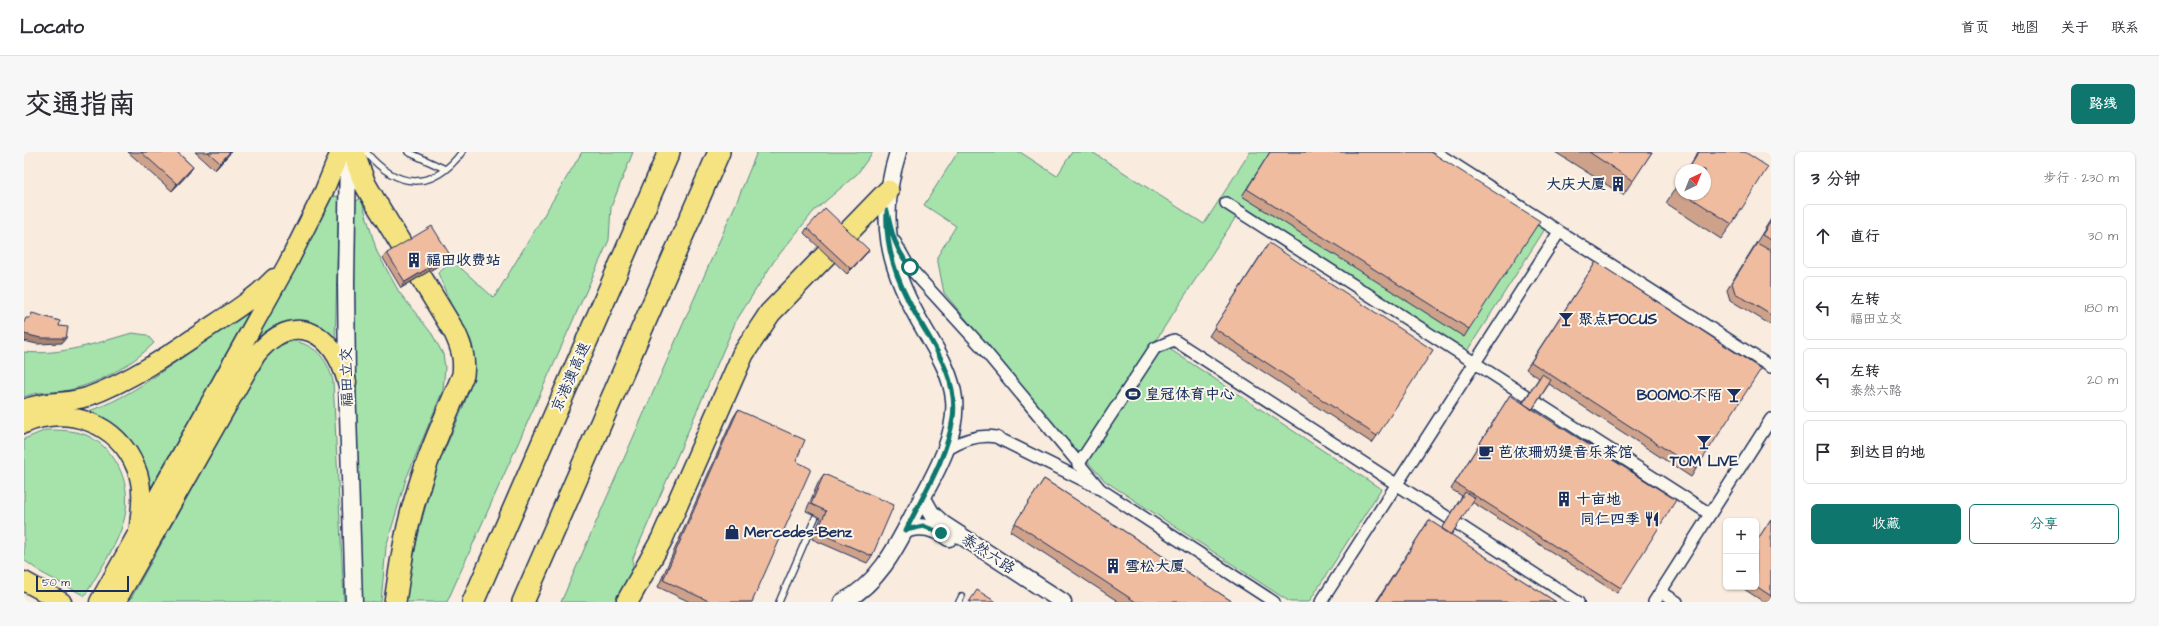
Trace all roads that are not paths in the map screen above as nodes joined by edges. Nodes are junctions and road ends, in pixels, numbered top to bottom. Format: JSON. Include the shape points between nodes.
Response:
{"nodes":[{"id":1,"x":340,"y":152,"type":"edge"},
{"id":2,"x":348,"y":152,"type":"edge"},
{"id":3,"x":353,"y":152,"type":"edge"},
{"id":4,"x":366,"y":152,"type":"edge"},
{"id":5,"x":408,"y":152,"type":"edge"},
{"id":6,"x":462,"y":152,"type":"edge"},
{"id":7,"x":669,"y":152,"type":"edge"},
{"id":8,"x":719,"y":152,"type":"edge"},
{"id":9,"x":1435,"y":152,"type":"edge"},
{"id":10,"x":897,"y":154,"type":"edge"},
{"id":11,"x":445,"y":169,"type":"junction"},
{"id":12,"x":888,"y":191,"type":"junction"},
{"id":13,"x":1226,"y":204,"type":"dead end"},
{"id":14,"x":887,"y":211,"type":"junction"},
{"id":15,"x":1559,"y":232,"type":"junction"},
{"id":16,"x":288,"y":263,"type":"junction"},
{"id":17,"x":1474,"y":363,"type":"junction"},
{"id":18,"x":1771,"y":367,"type":"edge"},
{"id":19,"x":347,"y":382,"type":"junction"},
{"id":20,"x":24,"y":408,"type":"edge"},
{"id":21,"x":52,"y":409,"type":"junction"},
{"id":22,"x":1771,"y":419,"type":"edge"},
{"id":23,"x":24,"y":424,"type":"edge"},
{"id":24,"x":944,"y":451,"type":"junction"},
{"id":25,"x":1078,"y":465,"type":"junction"},
{"id":26,"x":1396,"y":484,"type":"junction"},
{"id":27,"x":1100,"y":489,"type":"junction"},
{"id":28,"x":922,"y":496,"type":"junction"},
{"id":29,"x":1710,"y":514,"type":"junction"},
{"id":30,"x":816,"y":516,"type":"edge"},
{"id":31,"x":906,"y":530,"type":"junction"},
{"id":32,"x":144,"y":537,"type":"junction"},
{"id":33,"x":24,"y":576,"type":"edge"},
{"id":34,"x":24,"y":581,"type":"edge"},
{"id":35,"x":40,"y":590,"type":"junction"},
{"id":36,"x":1661,"y":592,"type":"junction"},
{"id":37,"x":962,"y":596,"type":"dead end"},
{"id":38,"x":848,"y":597,"type":"edge"},
{"id":39,"x":62,"y":602,"type":"edge"},
{"id":40,"x":99,"y":602,"type":"edge"},
{"id":41,"x":116,"y":602,"type":"edge"},
{"id":42,"x":354,"y":602,"type":"edge"},
{"id":43,"x":395,"y":602,"type":"edge"},
{"id":44,"x":473,"y":602,"type":"edge"},
{"id":45,"x":523,"y":602,"type":"edge"},
{"id":46,"x":627,"y":602,"type":"edge"},
{"id":47,"x":779,"y":602,"type":"edge"},
{"id":48,"x":959,"y":602,"type":"edge"},
{"id":49,"x":1048,"y":602,"type":"edge"},
{"id":50,"x":1062,"y":602,"type":"edge"},
{"id":51,"x":1274,"y":602,"type":"edge"},
{"id":52,"x":1321,"y":602,"type":"edge"},
{"id":53,"x":1578,"y":602,"type":"edge"},
{"id":54,"x":1654,"y":602,"type":"edge"},
{"id":55,"x":1677,"y":602,"type":"edge"}],
"edges":[{"from":1,"to":16,"type":"main road","via":[[324,191]]},
{"from":2,"to":19,"type":"street","name":"福田立交"},
{"from":3,"to":43,"type":"highway","via":[[370,194],[455,333],[462,348],[464,361],[463,375],[414,500]]},
{"from":4,"to":11,"type":"lane","via":[[385,172],[402,180],[423,180]]},
{"from":5,"to":11,"type":"lane"},
{"from":6,"to":11,"type":"lane"},
{"from":7,"to":44,"type":"highway","name":"京港澳高速"},
{"from":8,"to":45,"type":"highway"},
{"from":9,"to":15,"type":"street"},
{"from":10,"to":12,"type":"street"},
{"from":12,"to":14,"type":"street"},
{"from":12,"to":46,"type":"highway","via":[[770,313],[754,334],[676,509]]},
{"from":13,"to":17,"type":"street"},
{"from":14,"to":24,"type":"street","via":[[887,238],[898,279],[939,355],[951,383],[953,417]]},
{"from":14,"to":25,"type":"street","via":[[894,240],[907,264],[980,345]]},
{"from":15,"to":17,"type":"street"},
{"from":15,"to":18,"type":"street"},
{"from":16,"to":21,"type":"main road","via":[[249,300],[159,361],[86,398]]},
{"from":16,"to":32,"type":"main road"},
{"from":17,"to":26,"type":"street"},
{"from":17,"to":29,"type":"street"},
{"from":19,"to":32,"type":"main road","via":[[340,360],[332,347],[322,338],[310,332],[297,330],[285,331],[274,337],[256,355]]},
{"from":19,"to":42,"type":"street","name":"福田立交"},
{"from":20,"to":21,"type":"main road"},
{"from":21,"to":23,"type":"main road"},
{"from":21,"to":32,"type":"main road","via":[[95,424],[111,434],[125,449],[136,469],[141,489]]},
{"from":22,"to":29,"type":"street"},
{"from":24,"to":27,"type":"street","via":[[967,439],[996,437]]},
{"from":24,"to":28,"type":"street"},
{"from":25,"to":26,"type":"street","via":[[1155,348],[1174,340]]},
{"from":25,"to":27,"type":"street"},
{"from":26,"to":52,"type":"street"},
{"from":26,"to":53,"type":"street"},
{"from":27,"to":51,"type":"street"},
{"from":28,"to":31,"type":"street"},
{"from":28,"to":50,"type":"street","name":"泰然六路","via":[[931,513],[943,524]]},
{"from":29,"to":36,"type":"street"},
{"from":30,"to":47,"type":"lane"},
{"from":31,"to":38,"type":"street","via":[[884,566],[872,580]]},
{"from":31,"to":49,"type":"street","name":"泰然六路","via":[[923,526],[936,530]]},
{"from":32,"to":40,"type":"main road"},
{"from":32,"to":41,"type":"main road"},
{"from":33,"to":35,"type":"main road"},
{"from":34,"to":35,"type":"main road"},
{"from":35,"to":39,"type":"main road"},
{"from":36,"to":54,"type":"street"},
{"from":36,"to":55,"type":"street"},
{"from":37,"to":48,"type":"lane"}]}
